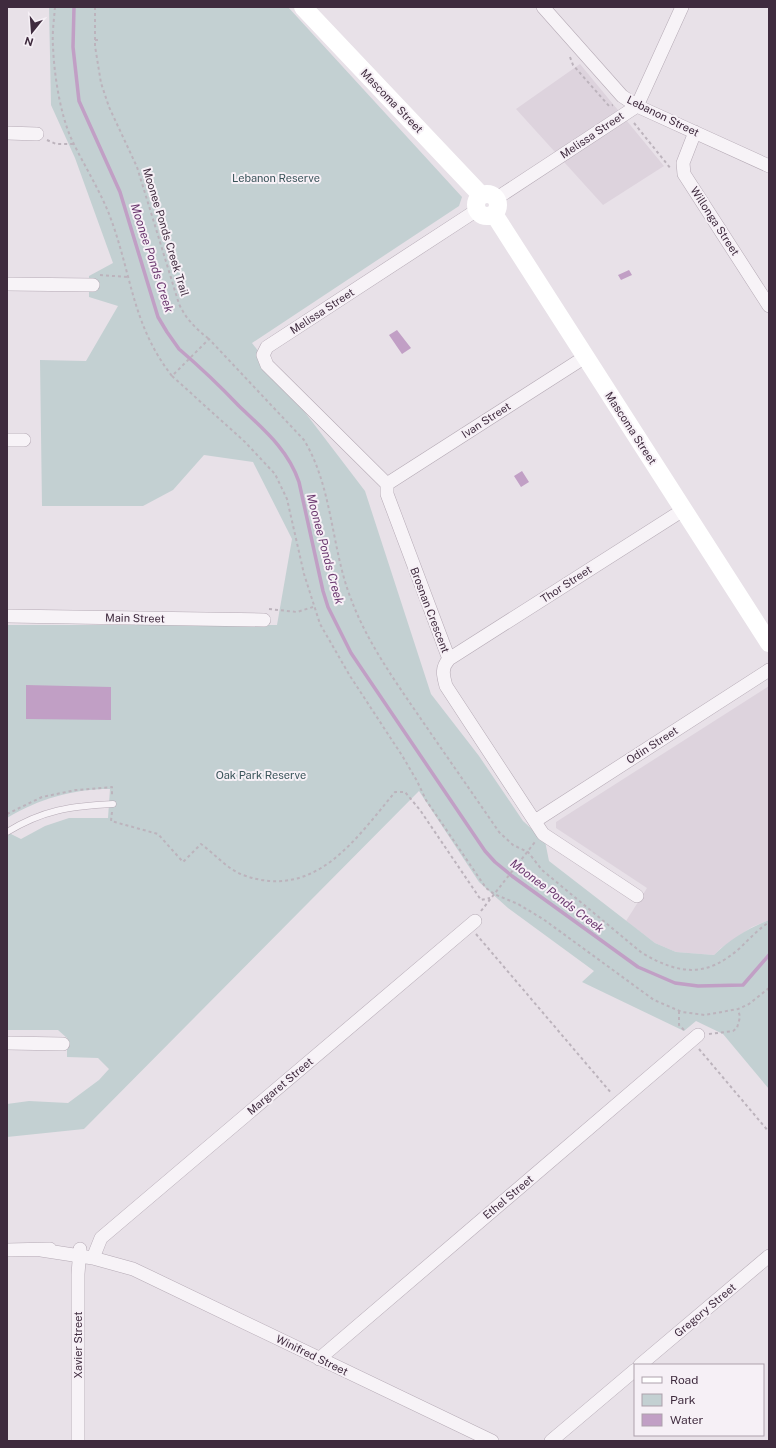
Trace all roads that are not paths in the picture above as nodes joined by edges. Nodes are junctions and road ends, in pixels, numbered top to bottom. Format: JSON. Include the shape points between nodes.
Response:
{"nodes":[{"id":1,"x":303,"y":7,"type":"edge"},
{"id":2,"x":543,"y":7,"type":"edge"},
{"id":3,"x":682,"y":7,"type":"edge"},
{"id":4,"x":637,"y":106,"type":"junction"},
{"id":5,"x":695,"y":132,"type":"junction"},
{"id":6,"x":7,"y":133,"type":"edge"},
{"id":7,"x":37,"y":134,"type":"road end"},
{"id":8,"x":769,"y":166,"type":"edge"},
{"id":9,"x":487,"y":204,"type":"junction"},
{"id":10,"x":94,"y":280,"type":"road end"},
{"id":11,"x":7,"y":284,"type":"edge"},
{"id":12,"x":769,"y":306,"type":"edge"},
{"id":13,"x":585,"y":357,"type":"junction"},
{"id":14,"x":7,"y":440,"type":"edge"},
{"id":15,"x":24,"y":440,"type":"dead end"},
{"id":16,"x":387,"y":484,"type":"junction"},
{"id":17,"x":683,"y":510,"type":"junction"},
{"id":18,"x":266,"y":614,"type":"road end"},
{"id":19,"x":7,"y":616,"type":"edge"},
{"id":20,"x":769,"y":643,"type":"edge"},
{"id":21,"x":449,"y":659,"type":"junction"},
{"id":22,"x":769,"y":670,"type":"edge"},
{"id":23,"x":113,"y":804,"type":"road end"},
{"id":24,"x":535,"y":821,"type":"junction"},
{"id":25,"x":7,"y":832,"type":"edge"},
{"id":26,"x":637,"y":896,"type":"dead end"},
{"id":27,"x":472,"y":923,"type":"road end"},
{"id":28,"x":695,"y":1038,"type":"road end"},
{"id":29,"x":7,"y":1043,"type":"edge"},
{"id":30,"x":64,"y":1044,"type":"dead end"},
{"id":31,"x":7,"y":1250,"type":"edge"},
{"id":32,"x":79,"y":1252,"type":"junction"},
{"id":33,"x":94,"y":1254,"type":"junction"},
{"id":34,"x":769,"y":1256,"type":"edge"},
{"id":35,"x":320,"y":1359,"type":"junction"},
{"id":36,"x":641,"y":1364,"type":"edge"},
{"id":37,"x":634,"y":1371,"type":"edge"},
{"id":38,"x":78,"y":1441,"type":"edge"},
{"id":39,"x":492,"y":1441,"type":"edge"},
{"id":40,"x":551,"y":1441,"type":"edge"}],
"edges":[{"from":1,"to":9,"type":"main road","name":"Mascoma Street"},
{"from":2,"to":4,"type":"street","name":"Lebanon Street","via":[[614,88]]},
{"from":3,"to":4,"type":"street","name":"Melissa Street"},
{"from":4,"to":5,"type":"street","name":"Lebanon Street"},
{"from":4,"to":9,"type":"street","name":"Melissa Street"},
{"from":5,"to":8,"type":"street","name":"Lebanon Street"},
{"from":5,"to":12,"type":"street","name":"Willonga Street","via":[[683,163],[684,174]]},
{"from":6,"to":7,"type":"street"},
{"from":9,"to":13,"type":"main road","name":"Mascoma Street"},
{"from":9,"to":16,"type":"street","name":"Melissa Street","via":[[267,347],[263,355],[267,365]]},
{"from":10,"to":11,"type":"street"},
{"from":13,"to":16,"type":"street","name":"Ivan Street"},
{"from":13,"to":17,"type":"main road","name":"Mascoma Street"},
{"from":14,"to":15,"type":"street"},
{"from":16,"to":21,"type":"street","name":"Brosnan Crescent","via":[[387,494]]},
{"from":17,"to":20,"type":"main road","name":"Mascoma Street"},
{"from":17,"to":21,"type":"street","name":"Thor Street"},
{"from":18,"to":19,"type":"street","name":"Main Street"},
{"from":21,"to":24,"type":"street","name":"Brosnan Crescent","via":[[444,664],[442,672],[446,686]]},
{"from":22,"to":24,"type":"street","name":"Odin Street"},
{"from":23,"to":25,"type":"lane","via":[[67,807],[34,818]]},
{"from":24,"to":26,"type":"street","name":"Brosnan Crescent","via":[[543,834]]},
{"from":27,"to":33,"type":"street","name":"Margaret Street","via":[[101,1238]]},
{"from":28,"to":35,"type":"street","name":"Ethel Street"},
{"from":29,"to":30,"type":"street"},
{"from":31,"to":32,"type":"street","name":"Winifred Street"},
{"from":32,"to":33,"type":"street","name":"Winifred Street"},
{"from":32,"to":38,"type":"street","name":"Xavier Street"},
{"from":33,"to":35,"type":"street","name":"Winifred Street","via":[[133,1269]]},
{"from":34,"to":36,"type":"street","name":"Gregory Street"},
{"from":35,"to":39,"type":"street","name":"Winifred Street"},
{"from":37,"to":40,"type":"street"}]}
